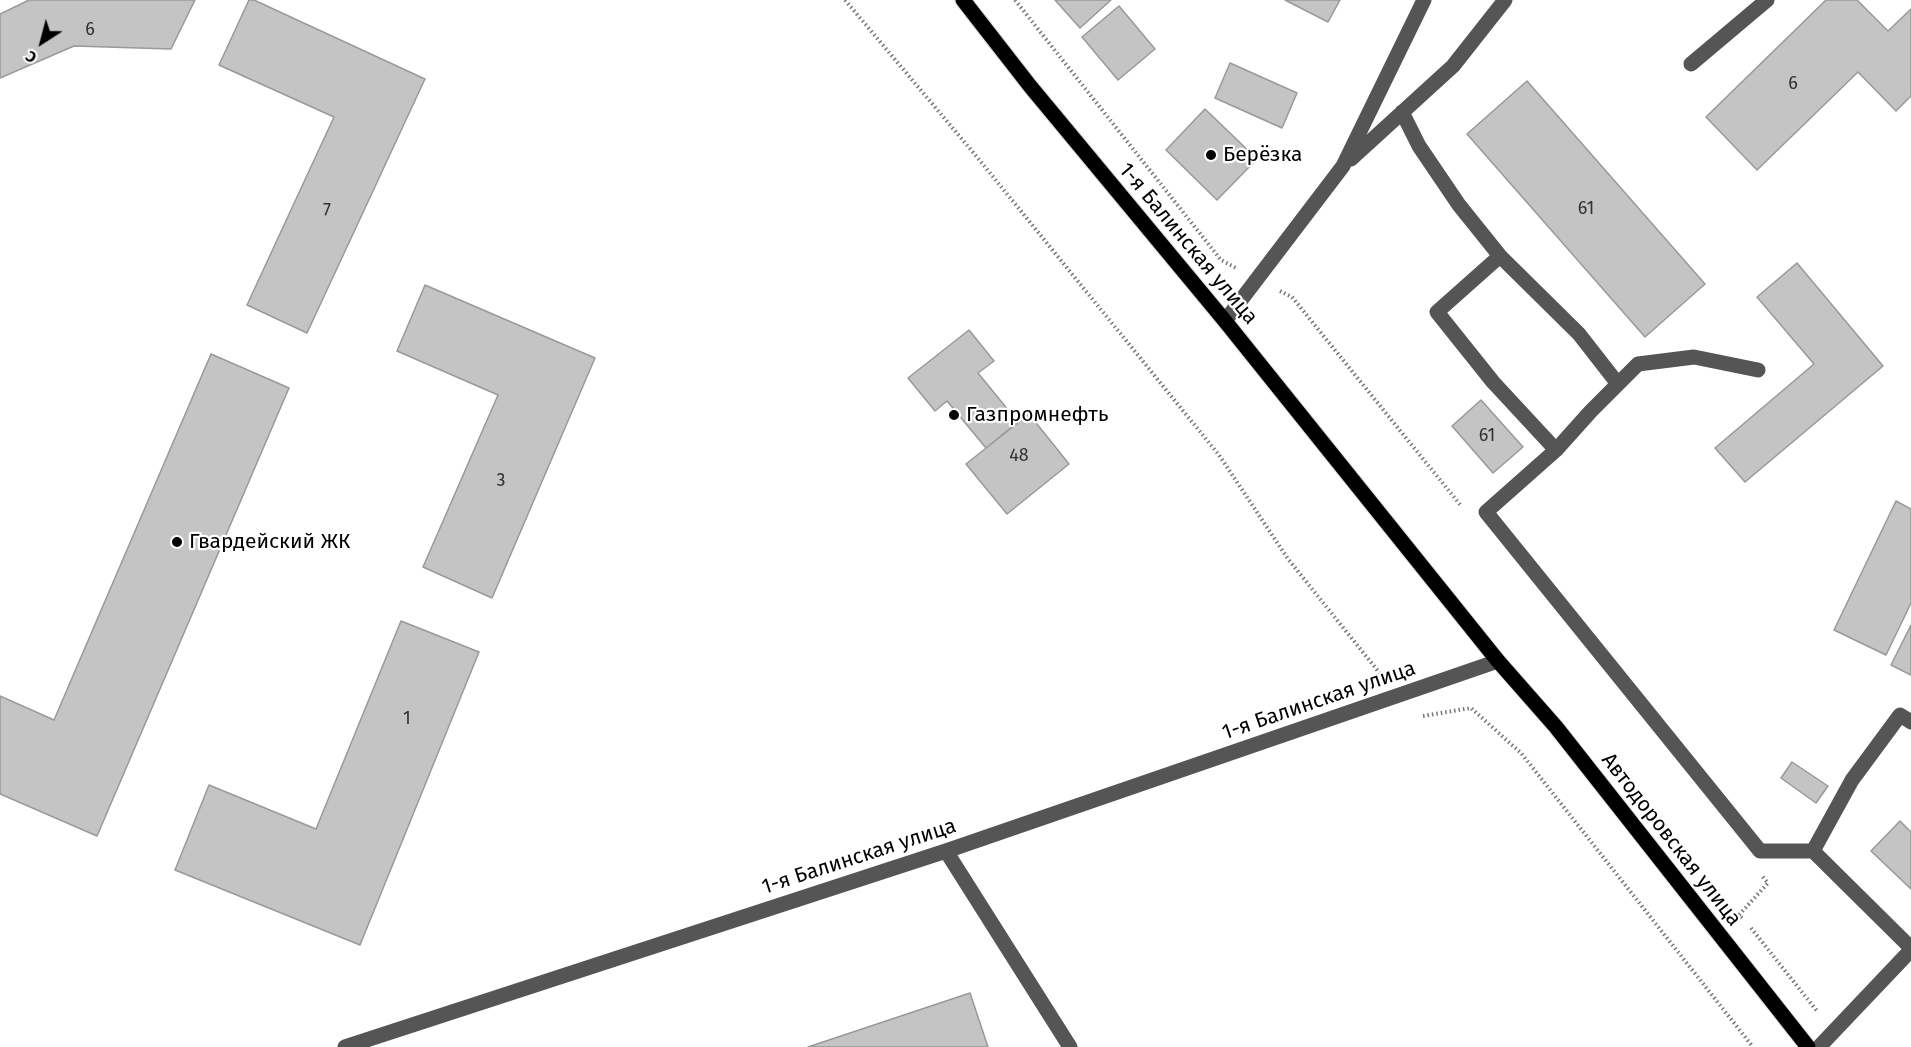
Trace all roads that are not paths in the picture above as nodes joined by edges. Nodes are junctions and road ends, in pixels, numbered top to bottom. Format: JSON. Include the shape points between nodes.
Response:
{"nodes":[{"id":1,"x":963,"y":0,"type":"edge"},
{"id":2,"x":1424,"y":0,"type":"edge"},
{"id":3,"x":1504,"y":0,"type":"edge"},
{"id":4,"x":1767,"y":0,"type":"edge"},
{"id":5,"x":1691,"y":64,"type":"dead end"},
{"id":6,"x":1402,"y":112,"type":"junction"},
{"id":7,"x":1343,"y":166,"type":"junction"},
{"id":8,"x":1500,"y":256,"type":"junction"},
{"id":9,"x":1225,"y":321,"type":"junction"},
{"id":10,"x":1758,"y":370,"type":"dead end"},
{"id":11,"x":1618,"y":384,"type":"junction"},
{"id":12,"x":1556,"y":450,"type":"junction"},
{"id":13,"x":1498,"y":662,"type":"junction"},
{"id":14,"x":1911,"y":722,"type":"edge"},
{"id":15,"x":946,"y":851,"type":"junction"},
{"id":16,"x":1813,"y":851,"type":"junction"},
{"id":17,"x":1911,"y":949,"type":"edge"},
{"id":18,"x":345,"y":1047,"type":"edge"},
{"id":19,"x":1070,"y":1047,"type":"edge"},
{"id":20,"x":1808,"y":1047,"type":"edge"},
{"id":21,"x":1819,"y":1047,"type":"edge"}],
"edges":[{"from":1,"to":9,"type":"main road","name":"1-я Балинская улица"},
{"from":2,"to":7,"type":"street"},
{"from":3,"to":6,"type":"street","via":[[1453,66]]},
{"from":4,"to":5,"type":"street"},
{"from":6,"to":7,"type":"street"},
{"from":6,"to":8,"type":"street","via":[[1459,205]]},
{"from":7,"to":9,"type":"street"},
{"from":8,"to":11,"type":"street","via":[[1579,334]]},
{"from":8,"to":12,"type":"street","via":[[1437,312],[1493,382]]},
{"from":9,"to":13,"type":"main road","name":"1-я Балинская улица"},
{"from":10,"to":11,"type":"street","via":[[1694,357],[1638,364]]},
{"from":11,"to":12,"type":"street"},
{"from":12,"to":16,"type":"street","via":[[1486,512],[1760,851]]},
{"from":13,"to":15,"type":"street","name":"1-я Балинская улица"},
{"from":13,"to":20,"type":"main road","name":"Автодоровская улица","via":[[1556,728]]},
{"from":14,"to":16,"type":"street","via":[[1900,715],[1852,780]]},
{"from":15,"to":18,"type":"street","name":"1-я Балинская улица"},
{"from":15,"to":19,"type":"street"},
{"from":16,"to":17,"type":"street"},
{"from":17,"to":21,"type":"street"}]}
